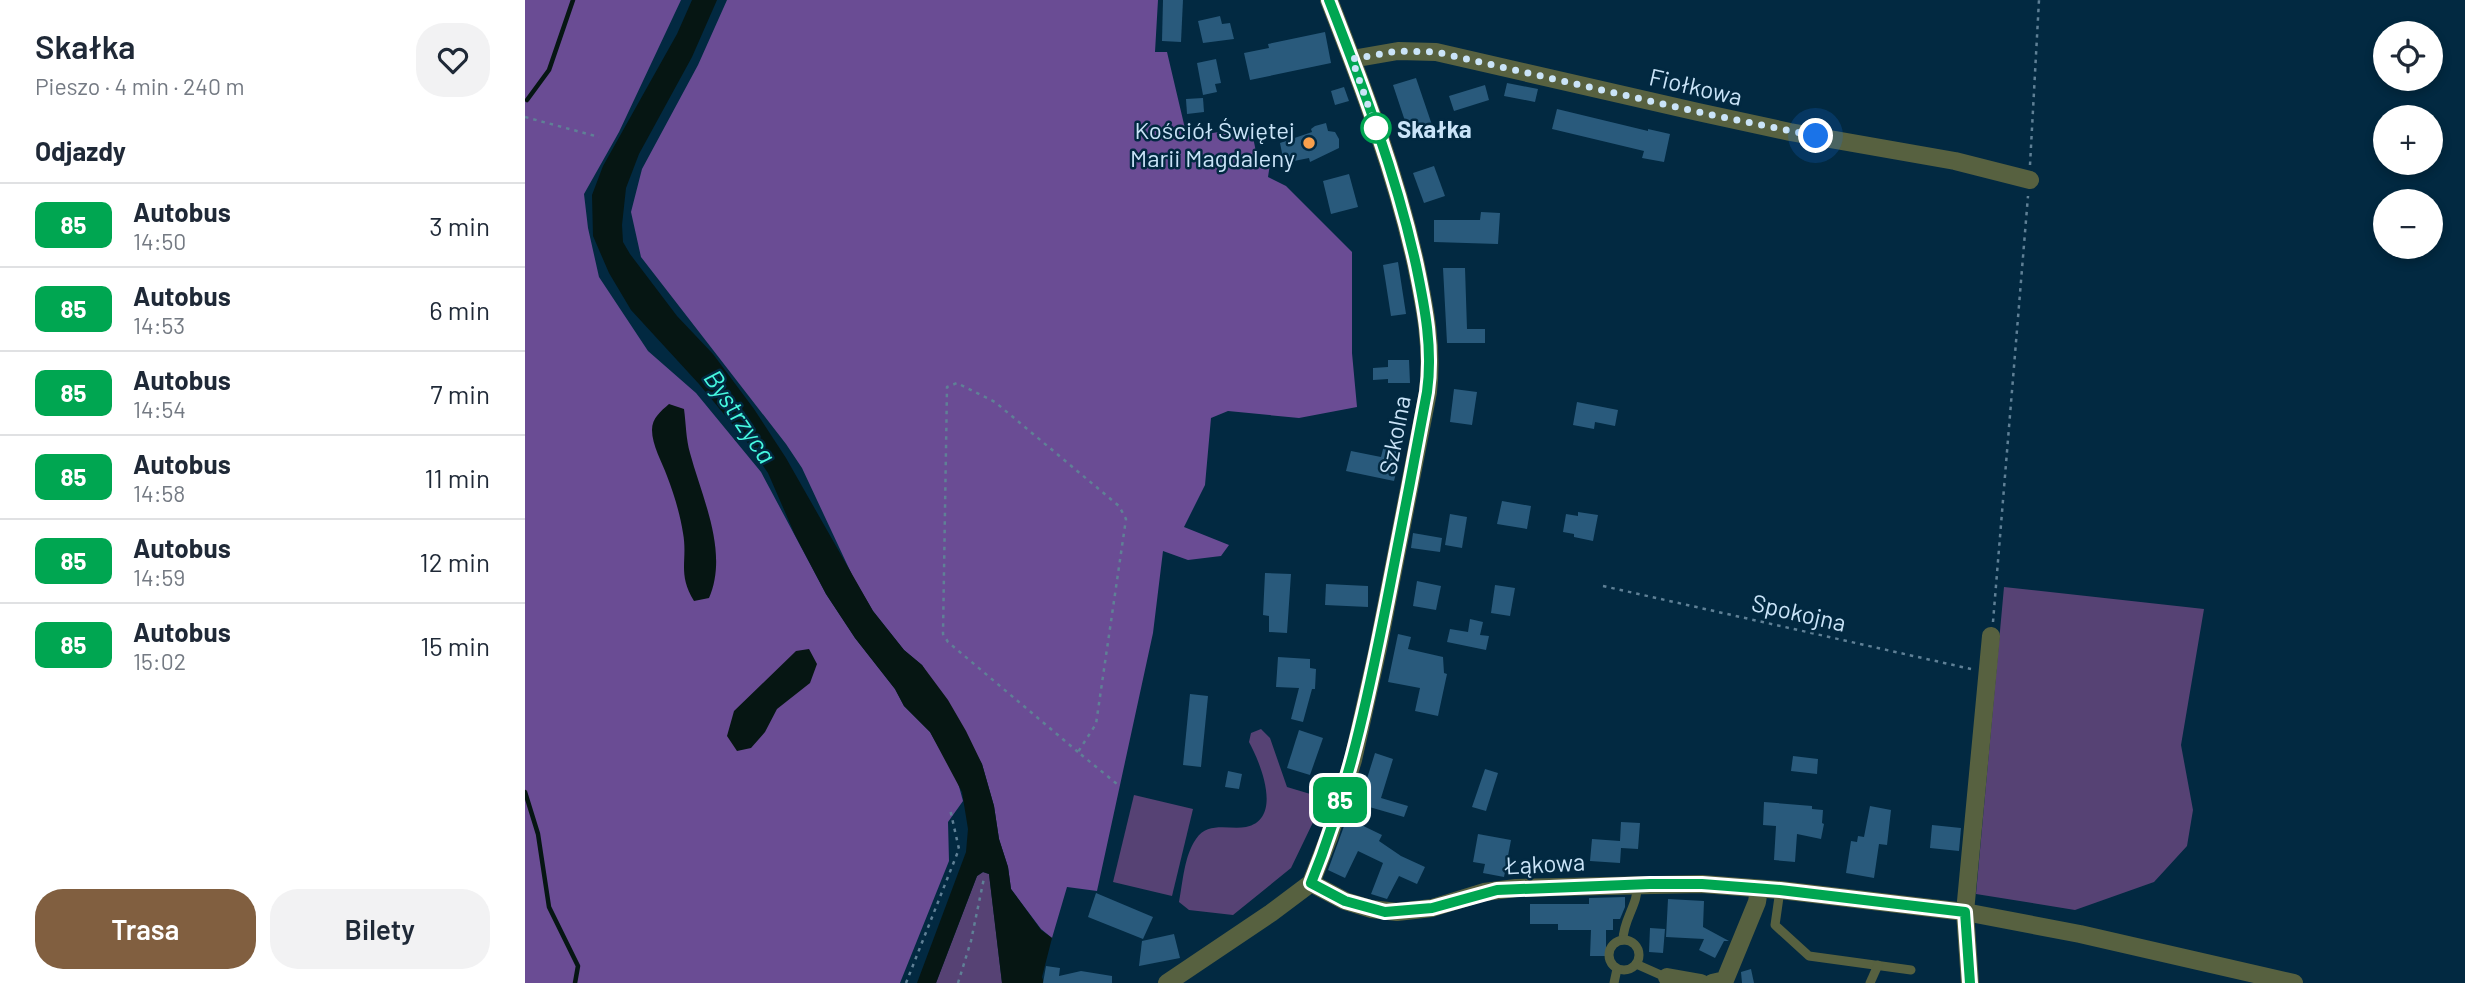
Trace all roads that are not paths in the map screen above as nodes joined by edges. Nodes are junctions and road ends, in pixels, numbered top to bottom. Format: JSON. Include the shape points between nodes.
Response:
{"nodes":[{"id":1,"x":1329,"y":0,"type":"edge"},
{"id":2,"x":1352,"y":59,"type":"junction"},
{"id":3,"x":2030,"y":180,"type":"road end"},
{"id":4,"x":1991,"y":636,"type":"road end"},
{"id":5,"x":1311,"y":883,"type":"junction"},
{"id":6,"x":1637,"y":884,"type":"junction"},
{"id":7,"x":1759,"y":889,"type":"junction"},
{"id":8,"x":1780,"y":890,"type":"junction"},
{"id":9,"x":1965,"y":912,"type":"junction"},
{"id":10,"x":1623,"y":940,"type":"junction"},
{"id":11,"x":1636,"y":964,"type":"junction"},
{"id":12,"x":1878,"y":965,"type":"junction"},
{"id":13,"x":1617,"y":969,"type":"junction"},
{"id":14,"x":1911,"y":970,"type":"dead end"},
{"id":15,"x":1673,"y":980,"type":"edge"},
{"id":16,"x":1167,"y":983,"type":"edge"},
{"id":17,"x":1614,"y":983,"type":"edge"},
{"id":18,"x":1701,"y":983,"type":"edge"},
{"id":19,"x":1712,"y":983,"type":"edge"},
{"id":20,"x":1870,"y":983,"type":"edge"},
{"id":21,"x":1970,"y":983,"type":"edge"},
{"id":22,"x":2294,"y":983,"type":"edge"}],
"edges":[{"from":1,"to":2,"type":"street","name":"Szkolna"},
{"from":2,"to":3,"type":"street","name":"Fiołkowa","via":[[1398,51],[1436,52]]},
{"from":2,"to":5,"type":"street","name":"Szkolna","via":[[1409,233],[1431,362],[1353,760]]},
{"from":4,"to":9,"type":"street"},
{"from":5,"to":6,"type":"street","name":"Łąkowa","via":[[1345,901],[1397,912],[1432,908],[1497,890]]},
{"from":5,"to":16,"type":"street"},
{"from":6,"to":7,"type":"street","name":"Łąkowa"},
{"from":6,"to":10,"type":"lane"},
{"from":7,"to":8,"type":"street","name":"Łąkowa"},
{"from":7,"to":19,"type":"street","via":[[1725,980]]},
{"from":8,"to":9,"type":"street","name":"Łąkowa"},
{"from":8,"to":12,"type":"lane","via":[[1775,925],[1809,956]]},
{"from":9,"to":21,"type":"street"},
{"from":9,"to":22,"type":"street","name":"Łąkowa"},
{"from":10,"to":11,"type":"lane","via":[[1637,948]]},
{"from":10,"to":13,"type":"lane","via":[[1615,943],[1609,954]]},
{"from":11,"to":13,"type":"lane"},
{"from":11,"to":15,"type":"lane"},
{"from":12,"to":14,"type":"lane"},
{"from":12,"to":20,"type":"lane"},
{"from":13,"to":17,"type":"lane"},
{"from":15,"to":18,"type":"street"}]}
